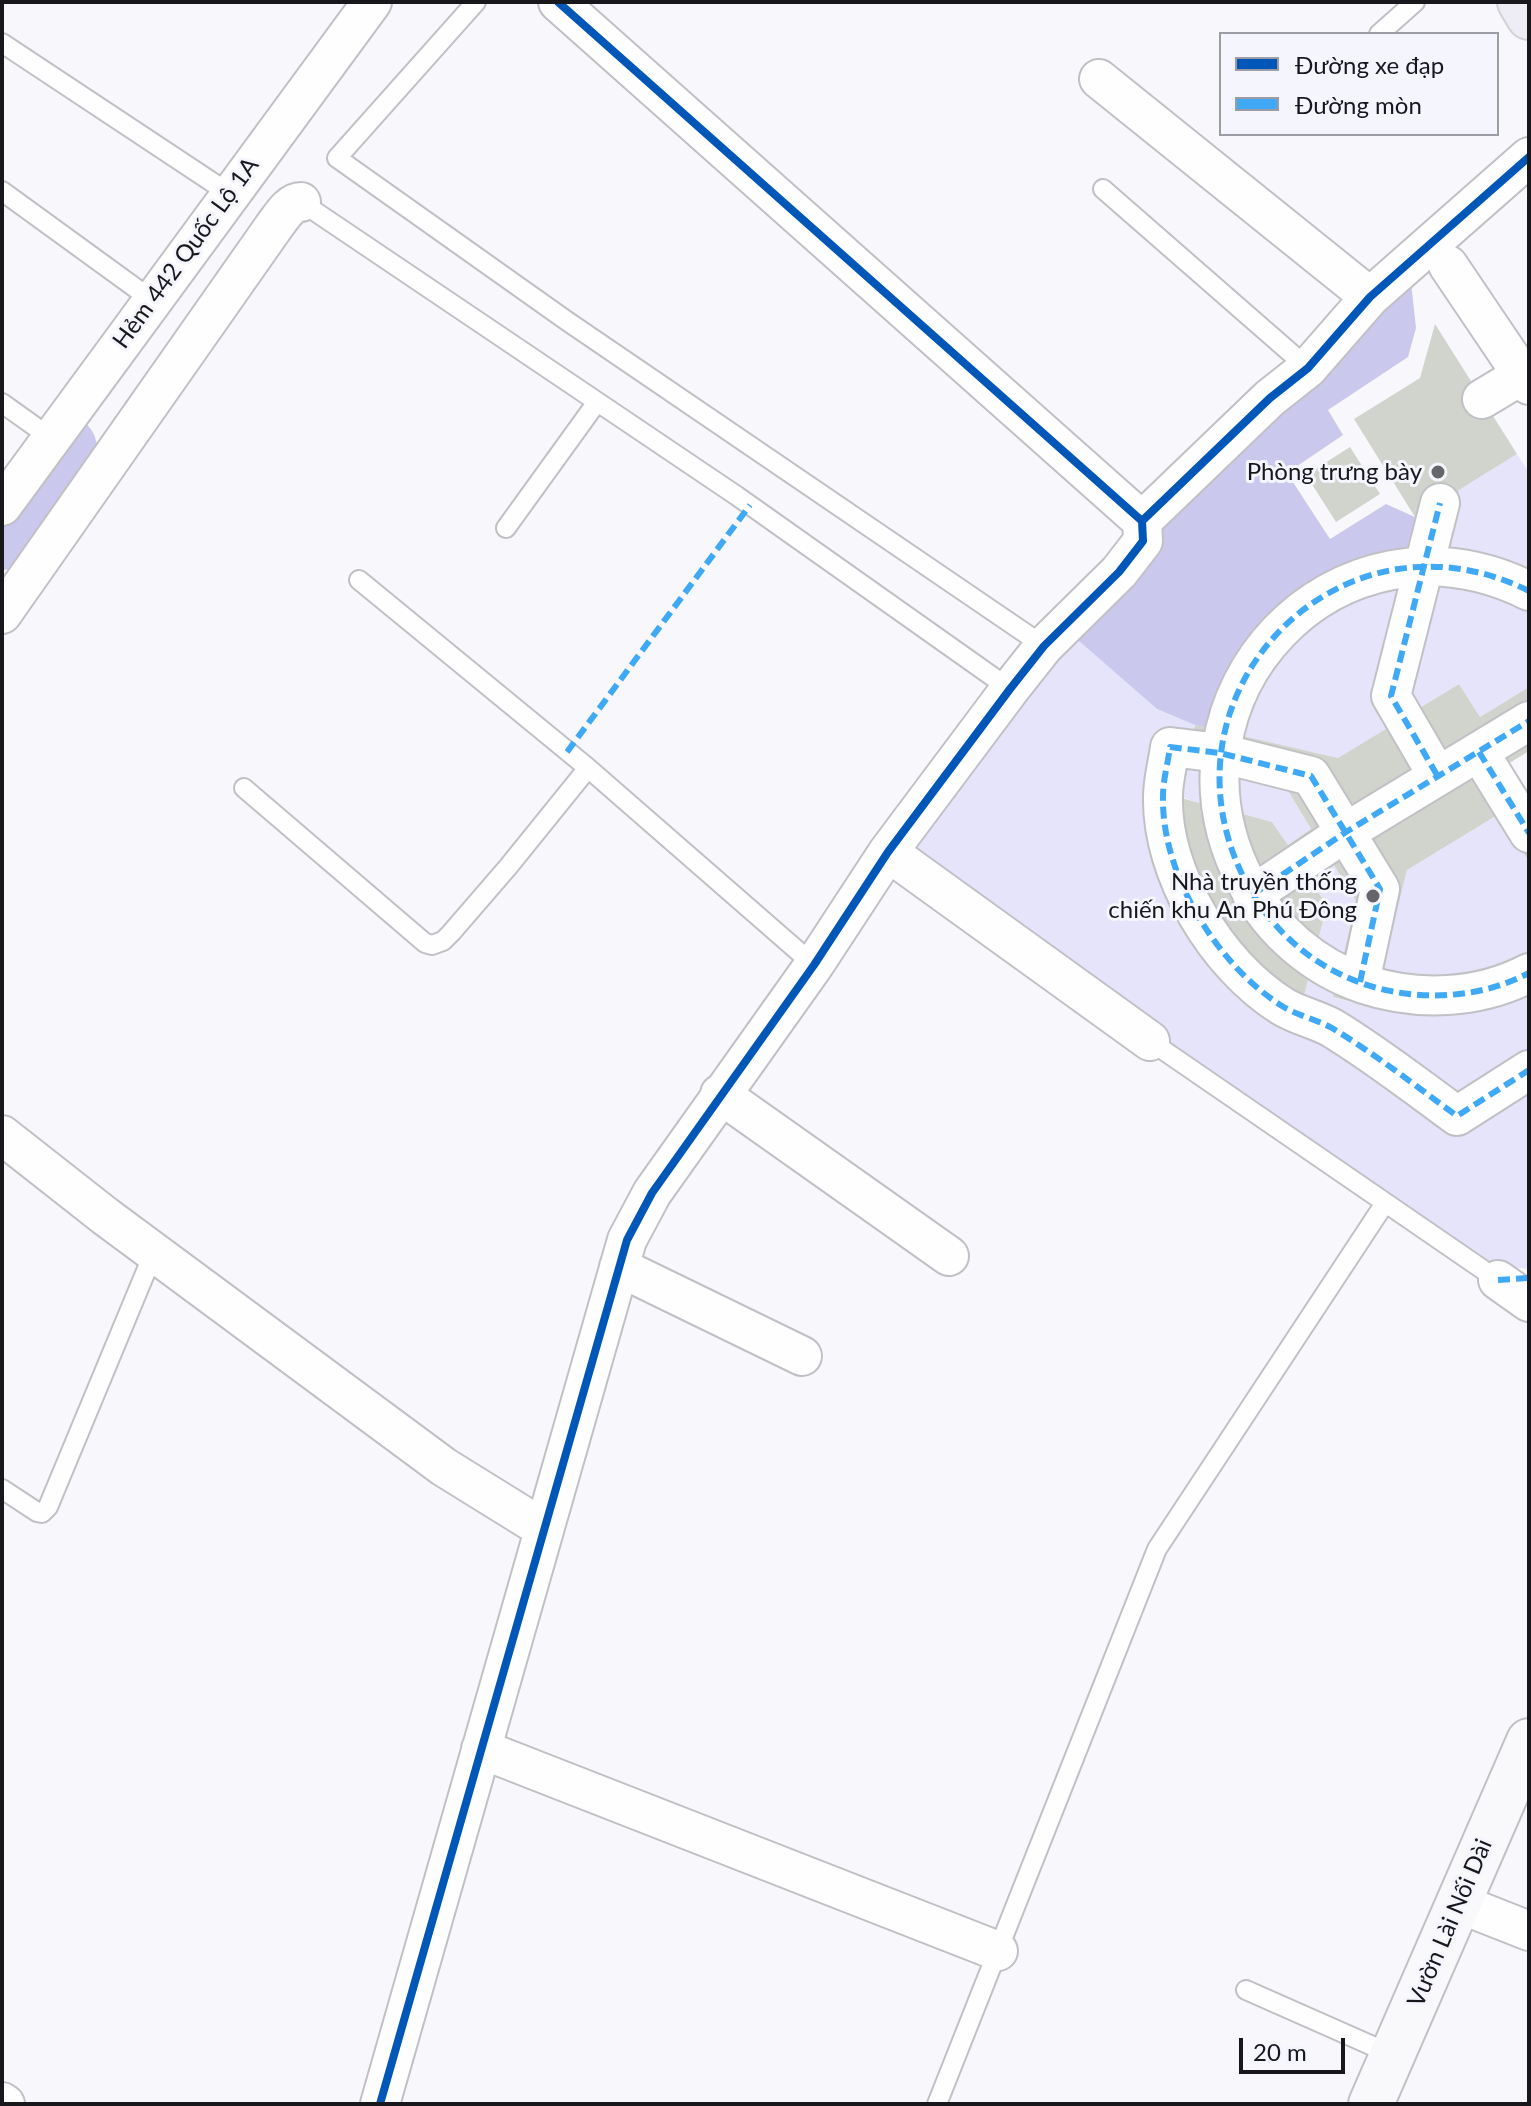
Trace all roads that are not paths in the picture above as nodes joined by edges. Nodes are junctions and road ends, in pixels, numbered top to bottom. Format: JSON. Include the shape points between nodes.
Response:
{"nodes":[{"id":1,"x":372,"y":2,"type":"edge"},
{"id":2,"x":476,"y":2,"type":"edge"},
{"id":3,"x":558,"y":2,"type":"edge"},
{"id":4,"x":1415,"y":2,"type":"edge"},
{"id":5,"x":1520,"y":2,"type":"edge"},
{"id":6,"x":1529,"y":17,"type":"edge"},
{"id":7,"x":1381,"y":32,"type":"edge"},
{"id":8,"x":2,"y":43,"type":"edge"},
{"id":9,"x":1099,"y":79,"type":"dead end"},
{"id":10,"x":1529,"y":157,"type":"edge"},
{"id":11,"x":1103,"y":189,"type":"dead end"},
{"id":12,"x":2,"y":191,"type":"edge"},
{"id":13,"x":230,"y":194,"type":"junction"},
{"id":14,"x":301,"y":202,"type":"joint"},
{"id":15,"x":1448,"y":265,"type":"dead end"},
{"id":16,"x":1370,"y":297,"type":"junction"},
{"id":17,"x":152,"y":300,"type":"junction"},
{"id":18,"x":1308,"y":368,"type":"junction"},
{"id":19,"x":1526,"y":380,"type":"edge"},
{"id":20,"x":1482,"y":399,"type":"dead end"},
{"id":21,"x":597,"y":402,"type":"junction"},
{"id":22,"x":2,"y":403,"type":"edge"},
{"id":23,"x":51,"y":438,"type":"junction"},
{"id":24,"x":1440,"y":503,"type":"dead end"},
{"id":25,"x":2,"y":506,"type":"edge"},
{"id":26,"x":1142,"y":521,"type":"junction"},
{"id":27,"x":506,"y":528,"type":"dead end"},
{"id":28,"x":1424,"y":567,"type":"junction"},
{"id":29,"x":359,"y":580,"type":"dead end"},
{"id":30,"x":1529,"y":591,"type":"edge"},
{"id":31,"x":2,"y":614,"type":"edge"},
{"id":32,"x":1044,"y":646,"type":"junction"},
{"id":33,"x":1010,"y":689,"type":"junction"},
{"id":34,"x":1529,"y":721,"type":"edge"},
{"id":35,"x":1479,"y":752,"type":"junction"},
{"id":36,"x":1220,"y":753,"type":"junction"},
{"id":37,"x":588,"y":768,"type":"junction"},
{"id":38,"x":1437,"y":775,"type":"junction"},
{"id":39,"x":244,"y":788,"type":"dead end"},
{"id":40,"x":1346,"y":832,"type":"junction"},
{"id":41,"x":1529,"y":833,"type":"edge"},
{"id":42,"x":888,"y":852,"type":"junction"},
{"id":43,"x":1252,"y":895,"type":"junction"},
{"id":44,"x":814,"y":965,"type":"junction"},
{"id":45,"x":1529,"y":973,"type":"edge"},
{"id":46,"x":1360,"y":982,"type":"junction"},
{"id":47,"x":1150,"y":1041,"type":"joint"},
{"id":48,"x":1529,"y":1070,"type":"edge"},
{"id":49,"x":720,"y":1094,"type":"junction"},
{"id":50,"x":2,"y":1135,"type":"edge"},
{"id":51,"x":1385,"y":1203,"type":"junction"},
{"id":52,"x":154,"y":1252,"type":"junction"},
{"id":53,"x":949,"y":1256,"type":"dead end"},
{"id":54,"x":619,"y":1267,"type":"junction"},
{"id":55,"x":1513,"y":1279,"type":"edge"},
{"id":56,"x":1529,"y":1302,"type":"edge"},
{"id":57,"x":802,"y":1356,"type":"dead end"},
{"id":58,"x":2,"y":1489,"type":"edge"},
{"id":59,"x":544,"y":1529,"type":"junction"},
{"id":60,"x":1529,"y":1741,"type":"edge"},
{"id":61,"x":481,"y":1749,"type":"junction"},
{"id":62,"x":1458,"y":1903,"type":"junction"},
{"id":63,"x":1529,"y":1931,"type":"edge"},
{"id":64,"x":998,"y":1951,"type":"junction"},
{"id":65,"x":1246,"y":1990,"type":"dead end"},
{"id":66,"x":1393,"y":2055,"type":"junction"},
{"id":67,"x":380,"y":2104,"type":"edge"},
{"id":68,"x":937,"y":2104,"type":"edge"},
{"id":69,"x":1371,"y":2104,"type":"edge"}],
"edges":[{"from":1,"to":13,"type":"street","name":"Hẻm 442 Quốc Lộ 1A"},
{"from":2,"to":32,"type":"lane","via":[[337,158]]},
{"from":3,"to":26,"type":"street"},
{"from":4,"to":7,"type":"lane"},
{"from":5,"to":6,"type":"highway"},
{"from":8,"to":13,"type":"lane"},
{"from":9,"to":16,"type":"street"},
{"from":10,"to":16,"type":"street"},
{"from":11,"to":18,"type":"lane"},
{"from":12,"to":17,"type":"lane"},
{"from":13,"to":17,"type":"street","name":"Hẻm 442 Quốc Lộ 1A"},
{"from":14,"to":21,"type":"lane"},
{"from":14,"to":31,"type":"street","via":[[288,209],[266,236]]},
{"from":15,"to":19,"type":"street"},
{"from":16,"to":18,"type":"street"},
{"from":17,"to":23,"type":"street","name":"Hẻm 442 Quốc Lộ 1A"},
{"from":18,"to":26,"type":"street"},
{"from":19,"to":20,"type":"street"},
{"from":21,"to":27,"type":"lane"},
{"from":21,"to":33,"type":"lane"},
{"from":22,"to":23,"type":"lane"},
{"from":23,"to":25,"type":"street","name":"Hẻm 442 Quốc Lộ 1A"},
{"from":24,"to":28,"type":"street"},
{"from":26,"to":32,"type":"street","via":[[1143,541],[1119,572]]},
{"from":28,"to":30,"type":"street","via":[[1473,571]]},
{"from":28,"to":36,"type":"street","via":[[1356,580],[1315,601],[1279,630],[1240,687]]},
{"from":28,"to":38,"type":"street","via":[[1391,696]]},
{"from":29,"to":37,"type":"lane"},
{"from":32,"to":33,"type":"street"},
{"from":33,"to":42,"type":"street"},
{"from":34,"to":35,"type":"street"},
{"from":35,"to":38,"type":"street"},
{"from":35,"to":41,"type":"street"},
{"from":36,"to":40,"type":"street","via":[[1311,776]]},
{"from":36,"to":43,"type":"street","via":[[1222,821]]},
{"from":36,"to":48,"type":"street","via":[[1170,747],[1163,797],[1181,880],[1203,926],[1239,972],[1284,1007],[1328,1026],[1457,1116]]},
{"from":37,"to":39,"type":"lane","via":[[451,933],[432,945]]},
{"from":37,"to":44,"type":"lane"},
{"from":38,"to":40,"type":"street"},
{"from":40,"to":43,"type":"street"},
{"from":40,"to":46,"type":"street","via":[[1380,889]]},
{"from":42,"to":44,"type":"street"},
{"from":42,"to":47,"type":"street"},
{"from":43,"to":46,"type":"street","via":[[1294,944]]},
{"from":44,"to":49,"type":"street"},
{"from":45,"to":46,"type":"street","via":[[1448,995],[1412,995]]},
{"from":47,"to":51,"type":"lane"},
{"from":49,"to":53,"type":"street"},
{"from":49,"to":54,"type":"street","via":[[652,1193]]},
{"from":50,"to":52,"type":"street"},
{"from":51,"to":55,"type":"lane"},
{"from":51,"to":64,"type":"lane","via":[[1157,1549]]},
{"from":52,"to":58,"type":"lane","via":[[48,1507],[37,1512]]},
{"from":52,"to":59,"type":"street","via":[[444,1467]]},
{"from":54,"to":57,"type":"street"},
{"from":54,"to":59,"type":"street"},
{"from":55,"to":56,"type":"street"},
{"from":59,"to":61,"type":"street"},
{"from":60,"to":62,"type":"street","name":"Vườn Lài Nối Dài"},
{"from":61,"to":64,"type":"street"},
{"from":61,"to":67,"type":"street"},
{"from":62,"to":63,"type":"street"},
{"from":62,"to":66,"type":"street","name":"Vườn Lài Nối Dài"},
{"from":64,"to":68,"type":"lane"},
{"from":65,"to":66,"type":"lane"},
{"from":66,"to":69,"type":"street","name":"Vườn Lài Nối Dài"}]}
